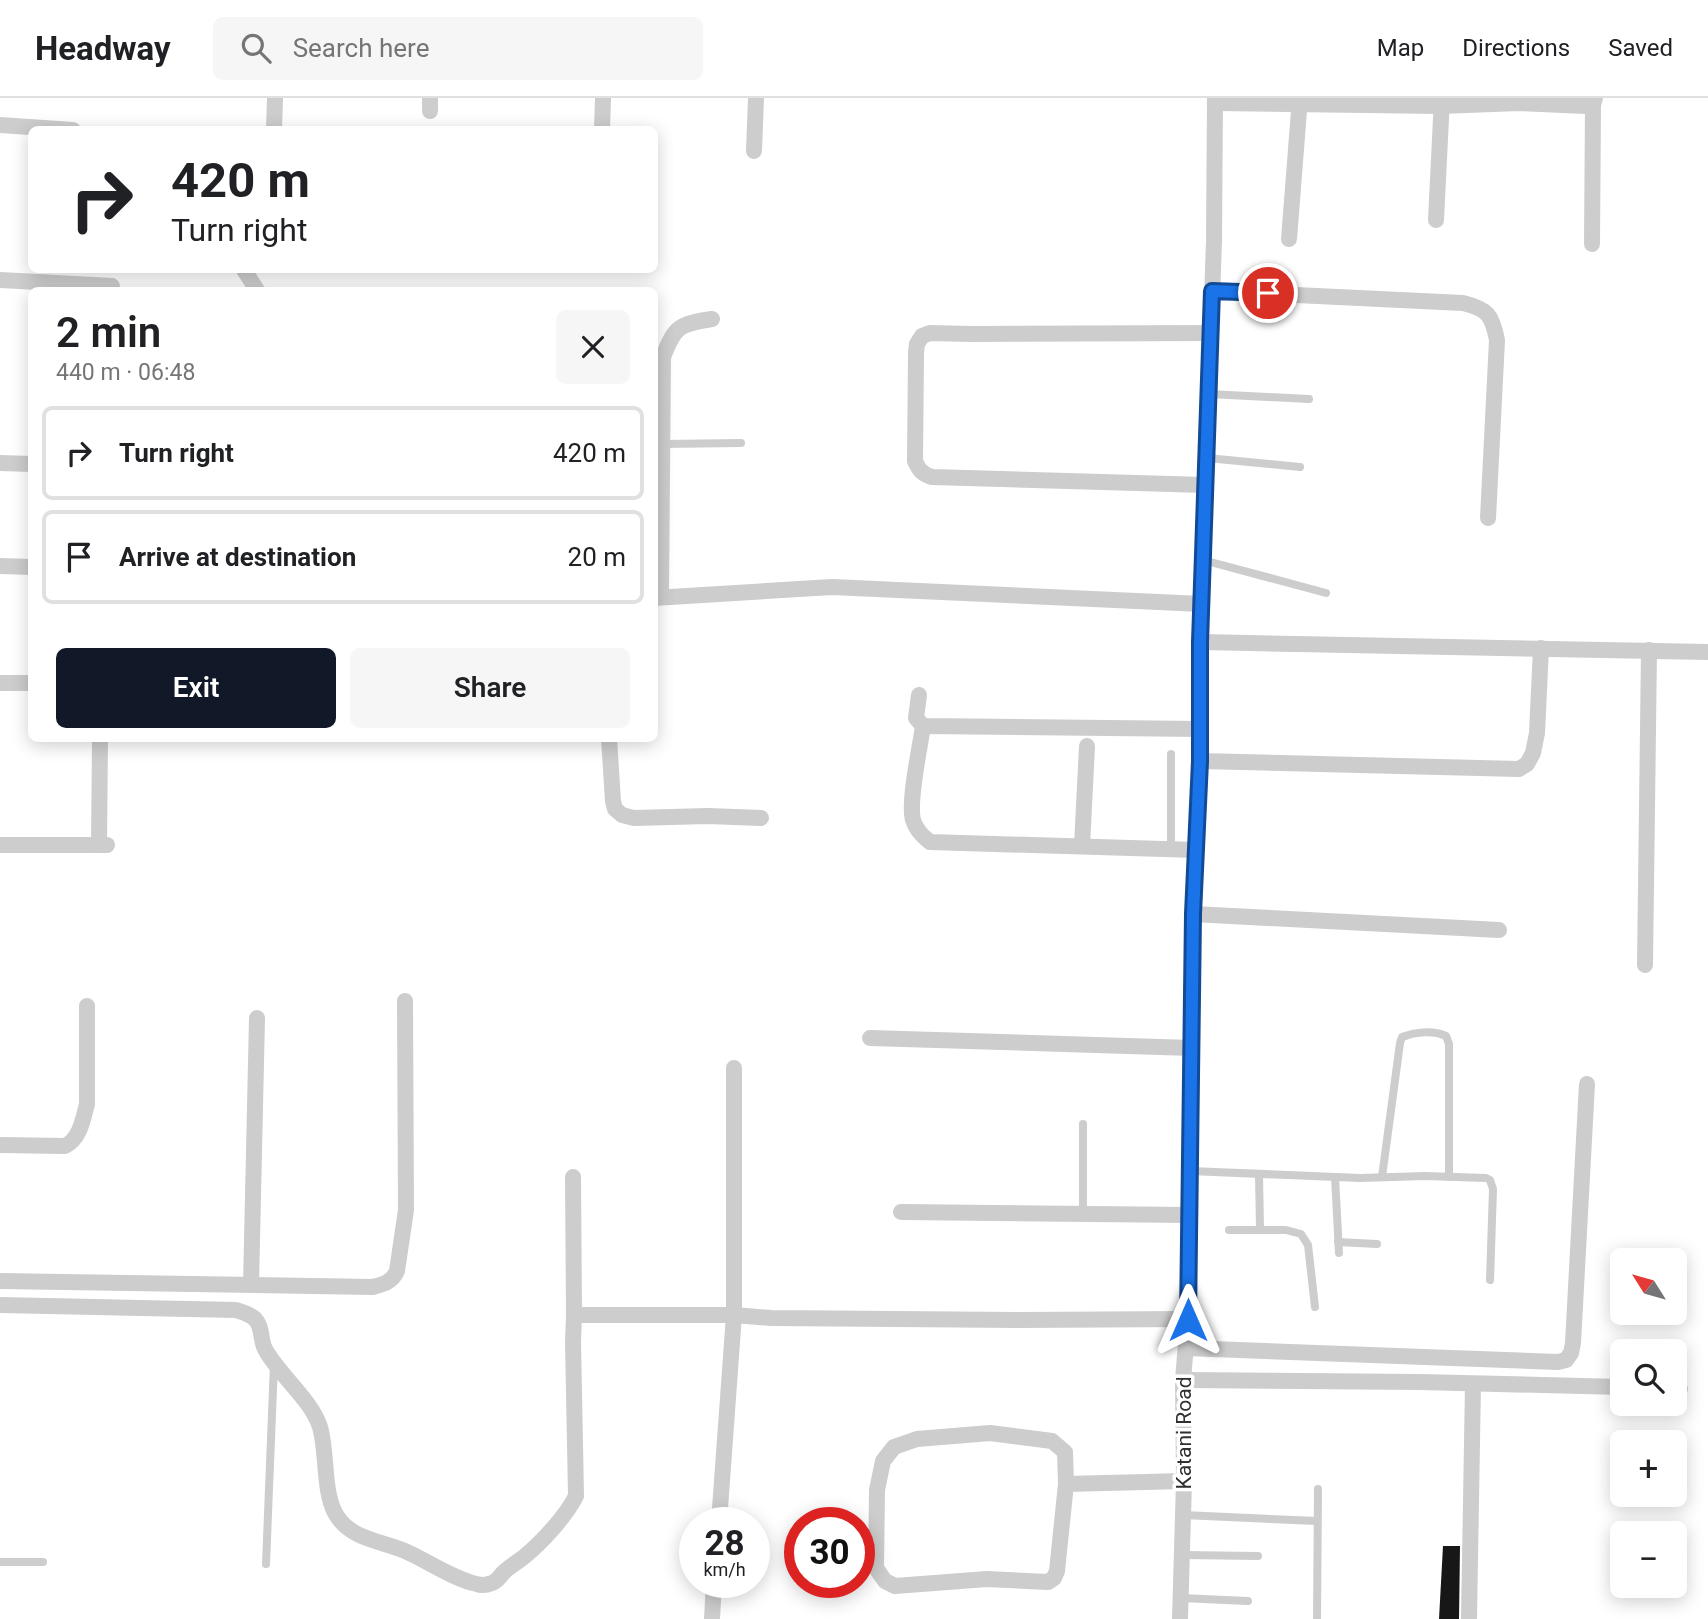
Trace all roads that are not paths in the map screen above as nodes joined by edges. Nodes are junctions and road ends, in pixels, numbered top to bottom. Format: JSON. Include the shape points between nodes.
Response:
{"nodes":[{"id":1,"x":275,"y":98,"type":"edge"},
{"id":2,"x":603,"y":98,"type":"edge"},
{"id":3,"x":755,"y":98,"type":"edge"},
{"id":4,"x":1215,"y":101,"type":"edge"},
{"id":5,"x":1299,"y":101,"type":"edge"},
{"id":6,"x":1594,"y":101,"type":"edge"},
{"id":7,"x":1442,"y":102,"type":"edge"},
{"id":8,"x":0,"y":125,"type":"edge"},
{"id":9,"x":274,"y":126,"type":"edge"},
{"id":10,"x":602,"y":126,"type":"edge"},
{"id":11,"x":28,"y":127,"type":"edge"},
{"id":12,"x":754,"y":151,"type":"dead end"},
{"id":13,"x":1436,"y":220,"type":"dead end"},
{"id":14,"x":1290,"y":239,"type":"dead end"},
{"id":15,"x":1592,"y":244,"type":"dead end"},
{"id":16,"x":0,"y":280,"type":"edge"},
{"id":17,"x":112,"y":286,"type":"dead end"},
{"id":18,"x":1212,"y":291,"type":"junction"},
{"id":19,"x":712,"y":319,"type":"dead end"},
{"id":20,"x":1211,"y":333,"type":"junction"},
{"id":21,"x":1209,"y":394,"type":"junction"},
{"id":22,"x":1309,"y":399,"type":"dead end"},
{"id":23,"x":658,"y":411,"type":"edge"},
{"id":24,"x":662,"y":443,"type":"junction"},
{"id":25,"x":741,"y":443,"type":"dead end"},
{"id":26,"x":1206,"y":457,"type":"junction"},
{"id":27,"x":0,"y":463,"type":"edge"},
{"id":28,"x":28,"y":464,"type":"edge"},
{"id":29,"x":1300,"y":467,"type":"dead end"},
{"id":30,"x":1205,"y":485,"type":"junction"},
{"id":31,"x":1488,"y":518,"type":"dead end"},
{"id":32,"x":1203,"y":560,"type":"junction"},
{"id":33,"x":0,"y":566,"type":"edge"},
{"id":34,"x":28,"y":567,"type":"edge"},
{"id":35,"x":1326,"y":593,"type":"dead end"},
{"id":36,"x":658,"y":597,"type":"edge"},
{"id":37,"x":1202,"y":604,"type":"junction"},
{"id":38,"x":1200,"y":642,"type":"junction"},
{"id":39,"x":1541,"y":648,"type":"junction"},
{"id":40,"x":1649,"y":650,"type":"junction"},
{"id":41,"x":1708,"y":652,"type":"edge"},
{"id":42,"x":0,"y":682,"type":"edge"},
{"id":43,"x":28,"y":683,"type":"edge"},
{"id":44,"x":919,"y":695,"type":"dead end"},
{"id":45,"x":923,"y":726,"type":"junction"},
{"id":46,"x":1200,"y":729,"type":"junction"},
{"id":47,"x":100,"y":742,"type":"edge"},
{"id":48,"x":609,"y":742,"type":"edge"},
{"id":49,"x":1087,"y":746,"type":"dead end"},
{"id":50,"x":1171,"y":754,"type":"dead end"},
{"id":51,"x":1200,"y":761,"type":"junction"},
{"id":52,"x":761,"y":818,"type":"dead end"},
{"id":53,"x":0,"y":845,"type":"edge"},
{"id":54,"x":1082,"y":846,"type":"junction"},
{"id":55,"x":1171,"y":849,"type":"junction"},
{"id":56,"x":1196,"y":850,"type":"junction"},
{"id":57,"x":1193,"y":914,"type":"junction"},
{"id":58,"x":1499,"y":930,"type":"dead end"},
{"id":59,"x":1645,"y":965,"type":"dead end"},
{"id":60,"x":405,"y":1000,"type":"dead end"},
{"id":61,"x":87,"y":1006,"type":"dead end"},
{"id":62,"x":257,"y":1018,"type":"dead end"},
{"id":63,"x":870,"y":1038,"type":"dead end"},
{"id":64,"x":1192,"y":1048,"type":"junction"},
{"id":65,"x":734,"y":1069,"type":"dead end"},
{"id":66,"x":1587,"y":1084,"type":"dead end"},
{"id":67,"x":1083,"y":1124,"type":"dead end"},
{"id":68,"x":0,"y":1145,"type":"edge"},
{"id":69,"x":1189,"y":1171,"type":"junction"},
{"id":70,"x":1259,"y":1174,"type":"junction"},
{"id":71,"x":573,"y":1177,"type":"dead end"},
{"id":72,"x":1335,"y":1177,"type":"junction"},
{"id":73,"x":1382,"y":1177,"type":"junction"},
{"id":74,"x":1449,"y":1177,"type":"junction"},
{"id":75,"x":901,"y":1212,"type":"dead end"},
{"id":76,"x":1083,"y":1213,"type":"junction"},
{"id":77,"x":1189,"y":1214,"type":"junction"},
{"id":78,"x":1229,"y":1230,"type":"dead end"},
{"id":79,"x":1260,"y":1230,"type":"junction"},
{"id":80,"x":1338,"y":1242,"type":"junction"},
{"id":81,"x":1377,"y":1244,"type":"dead end"},
{"id":82,"x":1339,"y":1253,"type":"dead end"},
{"id":83,"x":1490,"y":1280,"type":"dead end"},
{"id":84,"x":0,"y":1281,"type":"edge"},
{"id":85,"x":251,"y":1285,"type":"junction"},
{"id":86,"x":0,"y":1305,"type":"edge"},
{"id":87,"x":1315,"y":1307,"type":"dead end"},
{"id":88,"x":574,"y":1314,"type":"junction"},
{"id":89,"x":734,"y":1315,"type":"junction"},
{"id":90,"x":1188,"y":1320,"type":"junction"},
{"id":91,"x":1186,"y":1348,"type":"junction"},
{"id":92,"x":274,"y":1361,"type":"junction"},
{"id":93,"x":1183,"y":1381,"type":"junction"},
{"id":94,"x":1473,"y":1384,"type":"junction"},
{"id":95,"x":1610,"y":1387,"type":"edge"},
{"id":96,"x":1184,"y":1481,"type":"junction"},
{"id":97,"x":1066,"y":1483,"type":"junction"},
{"id":98,"x":1318,"y":1489,"type":"dead end"},
{"id":99,"x":720,"y":1507,"type":"edge"},
{"id":100,"x":1183,"y":1515,"type":"junction"},
{"id":101,"x":1317,"y":1521,"type":"junction"},
{"id":102,"x":1182,"y":1555,"type":"junction"},
{"id":103,"x":1258,"y":1556,"type":"dead end"},
{"id":104,"x":0,"y":1562,"type":"edge"},
{"id":105,"x":43,"y":1562,"type":"dead end"},
{"id":106,"x":266,"y":1564,"type":"dead end"},
{"id":107,"x":713,"y":1598,"type":"edge"},
{"id":108,"x":1181,"y":1598,"type":"junction"},
{"id":109,"x":1248,"y":1601,"type":"dead end"},
{"id":110,"x":1469,"y":1618,"type":"edge"},
{"id":111,"x":712,"y":1619,"type":"edge"},
{"id":112,"x":1181,"y":1619,"type":"edge"},
{"id":113,"x":1317,"y":1619,"type":"edge"}],
"edges":[{"from":1,"to":9,"type":"street"},
{"from":2,"to":10,"type":"street"},
{"from":3,"to":12,"type":"street"},
{"from":4,"to":5,"type":"street"},
{"from":4,"to":18,"type":"street","name":"Katani Road"},
{"from":5,"to":7,"type":"street"},
{"from":5,"to":14,"type":"street"},
{"from":6,"to":7,"type":"street","via":[[1585,106]]},
{"from":6,"to":15,"type":"street"},
{"from":7,"to":13,"type":"street"},
{"from":8,"to":11,"type":"street"},
{"from":16,"to":17,"type":"street"},
{"from":18,"to":20,"type":"street","name":"Katani Road"},
{"from":18,"to":31,"type":"street","via":[[1462,303],[1489,314],[1497,340]]},
{"from":19,"to":23,"type":"street","via":[[688,323],[671,338],[663,357]]},
{"from":20,"to":21,"type":"street","name":"Katani Road"},
{"from":20,"to":30,"type":"street","via":[[930,333],[917,344],[916,353],[915,461],[925,475]]},
{"from":21,"to":22,"type":"lane"},
{"from":21,"to":26,"type":"street","name":"Katani Road"},
{"from":23,"to":24,"type":"street"},
{"from":24,"to":25,"type":"lane"},
{"from":24,"to":36,"type":"street"},
{"from":26,"to":29,"type":"lane"},
{"from":26,"to":30,"type":"street","name":"Katani Road"},
{"from":27,"to":28,"type":"street"},
{"from":30,"to":32,"type":"street","name":"Katani Road"},
{"from":32,"to":35,"type":"lane"},
{"from":32,"to":37,"type":"street","name":"Katani Road"},
{"from":33,"to":34,"type":"street"},
{"from":36,"to":37,"type":"street","via":[[832,587]]},
{"from":37,"to":38,"type":"street","name":"Katani Road"},
{"from":38,"to":39,"type":"street"},
{"from":38,"to":46,"type":"street","name":"Katani Road"},
{"from":39,"to":40,"type":"street"},
{"from":39,"to":51,"type":"street","via":[[1537,733],[1533,753],[1519,769]]},
{"from":40,"to":41,"type":"street"},
{"from":40,"to":59,"type":"street"},
{"from":42,"to":43,"type":"street"},
{"from":44,"to":45,"type":"street","via":[[916,718]]},
{"from":45,"to":46,"type":"street"},
{"from":45,"to":54,"type":"street","via":[[912,805],[919,833],[930,842]]},
{"from":46,"to":51,"type":"street","name":"Katani Road"},
{"from":47,"to":53,"type":"street","via":[[103,845]]},
{"from":48,"to":52,"type":"street","via":[[613,801],[622,815]]},
{"from":49,"to":54,"type":"street"},
{"from":50,"to":55,"type":"lane"},
{"from":51,"to":56,"type":"street","name":"Katani Road"},
{"from":54,"to":55,"type":"street"},
{"from":55,"to":56,"type":"street"},
{"from":56,"to":57,"type":"street","name":"Katani Road"},
{"from":57,"to":58,"type":"street"},
{"from":57,"to":64,"type":"street","name":"Katani Road"},
{"from":60,"to":85,"type":"street","via":[[406,1210],[394,1278],[373,1287]]},
{"from":61,"to":68,"type":"street","via":[[87,1104],[78,1134],[65,1146]]},
{"from":62,"to":85,"type":"street"},
{"from":63,"to":64,"type":"street"},
{"from":64,"to":69,"type":"street","name":"Katani Road"},
{"from":65,"to":89,"type":"street"},
{"from":66,"to":91,"type":"street","via":[[1573,1343],[1566,1360]]},
{"from":67,"to":76,"type":"lane"},
{"from":69,"to":70,"type":"lane"},
{"from":69,"to":77,"type":"street","name":"Katani Road"},
{"from":70,"to":72,"type":"lane"},
{"from":70,"to":79,"type":"lane"},
{"from":71,"to":88,"type":"street"},
{"from":72,"to":73,"type":"lane"},
{"from":72,"to":80,"type":"lane"},
{"from":73,"to":74,"type":"lane"},
{"from":73,"to":74,"type":"lane","via":[[1399,1044],[1411,1034],[1439,1033],[1449,1044]]},
{"from":74,"to":83,"type":"lane","via":[[1490,1180]]},
{"from":75,"to":76,"type":"street"},
{"from":76,"to":77,"type":"street"},
{"from":77,"to":90,"type":"street","name":"Katani Road"},
{"from":78,"to":79,"type":"lane"},
{"from":79,"to":87,"type":"lane","via":[[1301,1234],[1308,1245]]},
{"from":80,"to":81,"type":"lane"},
{"from":80,"to":82,"type":"lane"},
{"from":84,"to":85,"type":"street"},
{"from":86,"to":92,"type":"street","via":[[236,1310],[257,1321],[264,1347]]},
{"from":88,"to":89,"type":"street"},
{"from":88,"to":92,"type":"street","via":[[576,1496],[543,1539],[489,1584],[465,1581],[402,1549],[359,1536],[340,1521],[329,1499],[319,1424]]},
{"from":89,"to":90,"type":"street"},
{"from":89,"to":99,"type":"street"},
{"from":90,"to":91,"type":"street","name":"Katani Road"},
{"from":91,"to":93,"type":"street","name":"Katani Road"},
{"from":92,"to":106,"type":"lane"},
{"from":93,"to":94,"type":"street"},
{"from":93,"to":96,"type":"street","name":"Katani Road"},
{"from":94,"to":95,"type":"street"},
{"from":94,"to":110,"type":"street"},
{"from":96,"to":97,"type":"street"},
{"from":96,"to":100,"type":"street","name":"Katani Road"},
{"from":97,"to":97,"type":"street","via":[[1057,1571],[1048,1582],[986,1579],[895,1586],[876,1568],[877,1490],[884,1461],[894,1447],[917,1438],[990,1433],[1052,1441],[1065,1452]]},
{"from":98,"to":101,"type":"lane"},
{"from":100,"to":101,"type":"lane"},
{"from":100,"to":102,"type":"street","name":"Katani Road"},
{"from":101,"to":113,"type":"lane"},
{"from":102,"to":103,"type":"lane"},
{"from":102,"to":108,"type":"street","name":"Katani Road"},
{"from":104,"to":105,"type":"lane"},
{"from":107,"to":111,"type":"street"},
{"from":108,"to":109,"type":"lane"},
{"from":108,"to":112,"type":"street","name":"Katani Road"}]}
